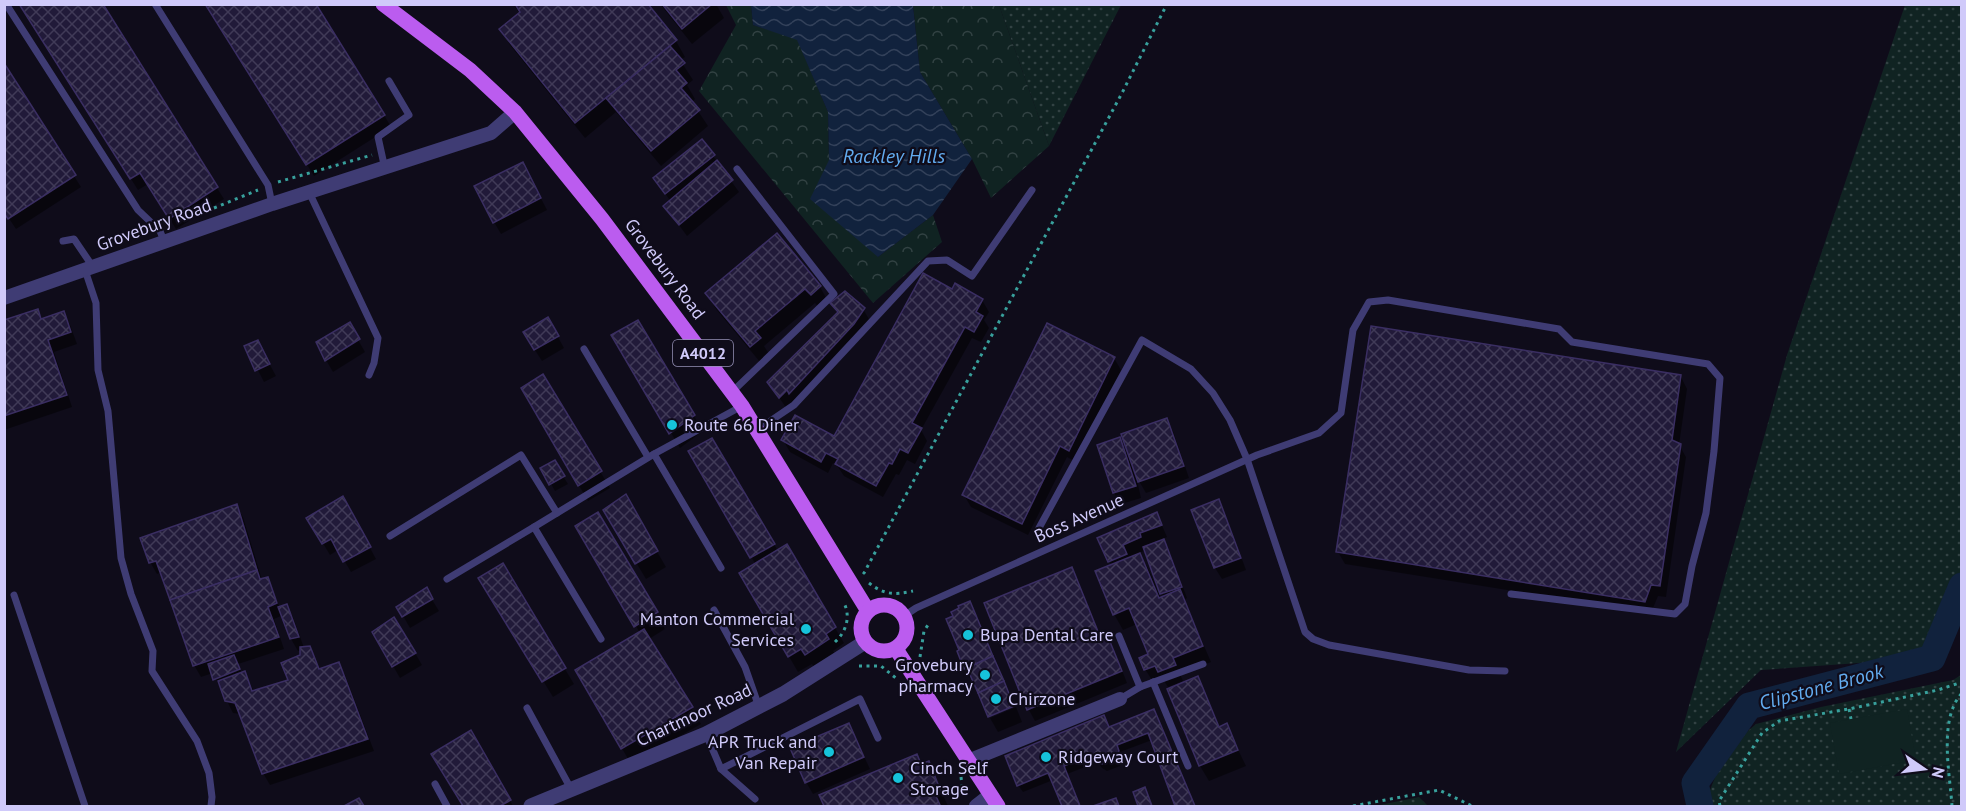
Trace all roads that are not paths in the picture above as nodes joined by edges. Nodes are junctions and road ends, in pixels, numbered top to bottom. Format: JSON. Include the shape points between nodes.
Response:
{"nodes":[{"id":1,"x":6,"y":4,"type":"edge"},
{"id":2,"x":156,"y":4,"type":"edge"},
{"id":3,"x":383,"y":4,"type":"edge"},
{"id":4,"x":389,"y":81,"type":"dead end"},
{"id":5,"x":515,"y":112,"type":"junction"},
{"id":6,"x":385,"y":169,"type":"junction"},
{"id":7,"x":737,"y":169,"type":"dead end"},
{"id":8,"x":1032,"y":190,"type":"dead end"},
{"id":9,"x":309,"y":192,"type":"junction"},
{"id":10,"x":272,"y":204,"type":"junction"},
{"id":11,"x":63,"y":241,"type":"dead end"},
{"id":12,"x":164,"y":242,"type":"junction"},
{"id":13,"x":89,"y":269,"type":"junction"},
{"id":14,"x":4,"y":298,"type":"edge"},
{"id":15,"x":584,"y":349,"type":"dead end"},
{"id":16,"x":369,"y":375,"type":"dead end"},
{"id":17,"x":732,"y":392,"type":"junction"},
{"id":18,"x":742,"y":406,"type":"junction"},
{"id":19,"x":758,"y":430,"type":"junction"},
{"id":20,"x":651,"y":455,"type":"junction"},
{"id":21,"x":1247,"y":459,"type":"junction"},
{"id":22,"x":557,"y":513,"type":"junction"},
{"id":23,"x":534,"y":527,"type":"junction"},
{"id":24,"x":1039,"y":528,"type":"dead end"},
{"id":25,"x":390,"y":536,"type":"dead end"},
{"id":26,"x":721,"y":568,"type":"dead end"},
{"id":27,"x":447,"y":579,"type":"dead end"},
{"id":28,"x":1511,"y":594,"type":"dead end"},
{"id":29,"x":14,"y":595,"type":"dead end"},
{"id":30,"x":714,"y":610,"type":"dead end"},
{"id":31,"x":868,"y":611,"type":"junction"},
{"id":32,"x":904,"y":616,"type":"junction"},
{"id":33,"x":1119,"y":636,"type":"dead end"},
{"id":34,"x":601,"y":639,"type":"dead end"},
{"id":35,"x":865,"y":642,"type":"junction"},
{"id":36,"x":896,"y":649,"type":"junction"},
{"id":37,"x":1203,"y":664,"type":"dead end"},
{"id":38,"x":1505,"y":671,"type":"dead end"},
{"id":39,"x":1153,"y":682,"type":"junction"},
{"id":40,"x":1140,"y":687,"type":"junction"},
{"id":41,"x":1120,"y":699,"type":"joint"},
{"id":42,"x":759,"y":707,"type":"junction"},
{"id":43,"x":526,"y":708,"type":"dead end"},
{"id":44,"x":706,"y":734,"type":"junction"},
{"id":45,"x":878,"y":738,"type":"dead end"},
{"id":46,"x":968,"y":761,"type":"junction"},
{"id":47,"x":1188,"y":766,"type":"dead end"},
{"id":48,"x":721,"y":769,"type":"junction"},
{"id":49,"x":435,"y":784,"type":"dead end"},
{"id":50,"x":571,"y":789,"type":"junction"},
{"id":51,"x":755,"y":799,"type":"dead end"},
{"id":52,"x":994,"y":801,"type":"edge"},
{"id":53,"x":85,"y":807,"type":"edge"},
{"id":54,"x":211,"y":807,"type":"edge"},
{"id":55,"x":447,"y":807,"type":"edge"},
{"id":56,"x":531,"y":807,"type":"edge"},
{"id":57,"x":975,"y":807,"type":"edge"}],
"edges":[{"from":1,"to":12,"type":"lane","via":[[138,210],[160,231]]},
{"from":2,"to":10,"type":"lane","via":[[268,185]]},
{"from":3,"to":5,"type":"main road","name":"Grovebury Road","number":"A4012","via":[[470,70]]},
{"from":4,"to":6,"type":"lane","via":[[409,115],[378,137]]},
{"from":5,"to":6,"type":"street","name":"Grovebury Road","via":[[491,133]]},
{"from":5,"to":17,"type":"main road","name":"Grovebury Road","number":"A4012","via":[[603,219]]},
{"from":6,"to":9,"type":"street","name":"Grovebury Road"},
{"from":7,"to":17,"type":"lane","via":[[834,294]]},
{"from":8,"to":19,"type":"lane","via":[[972,276],[947,260],[928,261],[794,405]]},
{"from":9,"to":10,"type":"street","name":"Grovebury Road"},
{"from":9,"to":16,"type":"lane","via":[[378,338]]},
{"from":10,"to":12,"type":"street","name":"Grovebury Road"},
{"from":11,"to":13,"type":"lane","via":[[74,239]]},
{"from":12,"to":13,"type":"street","name":"Grovebury Road"},
{"from":13,"to":14,"type":"street","name":"Grovebury Road"},
{"from":13,"to":54,"type":"lane","via":[[96,303],[98,370],[108,411],[121,558],[153,651],[152,671],[197,741],[209,773]]},
{"from":15,"to":20,"type":"lane"},
{"from":17,"to":18,"type":"main road","name":"Grovebury Road","number":"A4012"},
{"from":18,"to":19,"type":"main road","name":"Grovebury Road","number":"A4012"},
{"from":18,"to":20,"type":"lane"},
{"from":19,"to":31,"type":"main road","name":"Grovebury Road","number":"A4012"},
{"from":20,"to":22,"type":"lane"},
{"from":20,"to":26,"type":"lane"},
{"from":21,"to":24,"type":"lane","via":[[1230,420],[1203,380],[1142,340]]},
{"from":21,"to":28,"type":"lane","name":"Boss Avenue","via":[[1319,434],[1341,413],[1353,330],[1370,302],[1388,300],[1559,329],[1572,342],[1708,364],[1720,378],[1714,451],[1706,513],[1685,604],[1675,614]]},
{"from":21,"to":32,"type":"lane","name":"Boss Avenue"},
{"from":21,"to":38,"type":"lane","via":[[1305,632],[1312,639],[1469,670]]},
{"from":22,"to":23,"type":"lane"},
{"from":22,"to":25,"type":"lane","via":[[521,456]]},
{"from":23,"to":27,"type":"lane"},
{"from":23,"to":34,"type":"lane"},
{"from":29,"to":53,"type":"lane"},
{"from":30,"to":42,"type":"lane","via":[[745,667]]},
{"from":31,"to":32,"type":"main road","via":[[888,605]]},
{"from":31,"to":35,"type":"main road","via":[[860,624]]},
{"from":32,"to":36,"type":"main road","via":[[907,631]]},
{"from":33,"to":40,"type":"lane"},
{"from":35,"to":36,"type":"main road","via":[[877,651]]},
{"from":35,"to":42,"type":"street","name":"Chartmoor Road"},
{"from":36,"to":46,"type":"main road"},
{"from":37,"to":39,"type":"lane"},
{"from":39,"to":40,"type":"lane"},
{"from":39,"to":47,"type":"lane"},
{"from":40,"to":41,"type":"lane"},
{"from":41,"to":46,"type":"street"},
{"from":42,"to":44,"type":"street","name":"Chartmoor Road"},
{"from":43,"to":50,"type":"lane"},
{"from":44,"to":48,"type":"lane"},
{"from":44,"to":50,"type":"street","name":"Chartmoor Road"},
{"from":45,"to":48,"type":"lane","via":[[860,699]]},
{"from":46,"to":52,"type":"main road"},
{"from":48,"to":51,"type":"lane"},
{"from":49,"to":55,"type":"lane"},
{"from":50,"to":56,"type":"street","name":"Chartmoor Road"},
{"from":52,"to":57,"type":"street"}]}
